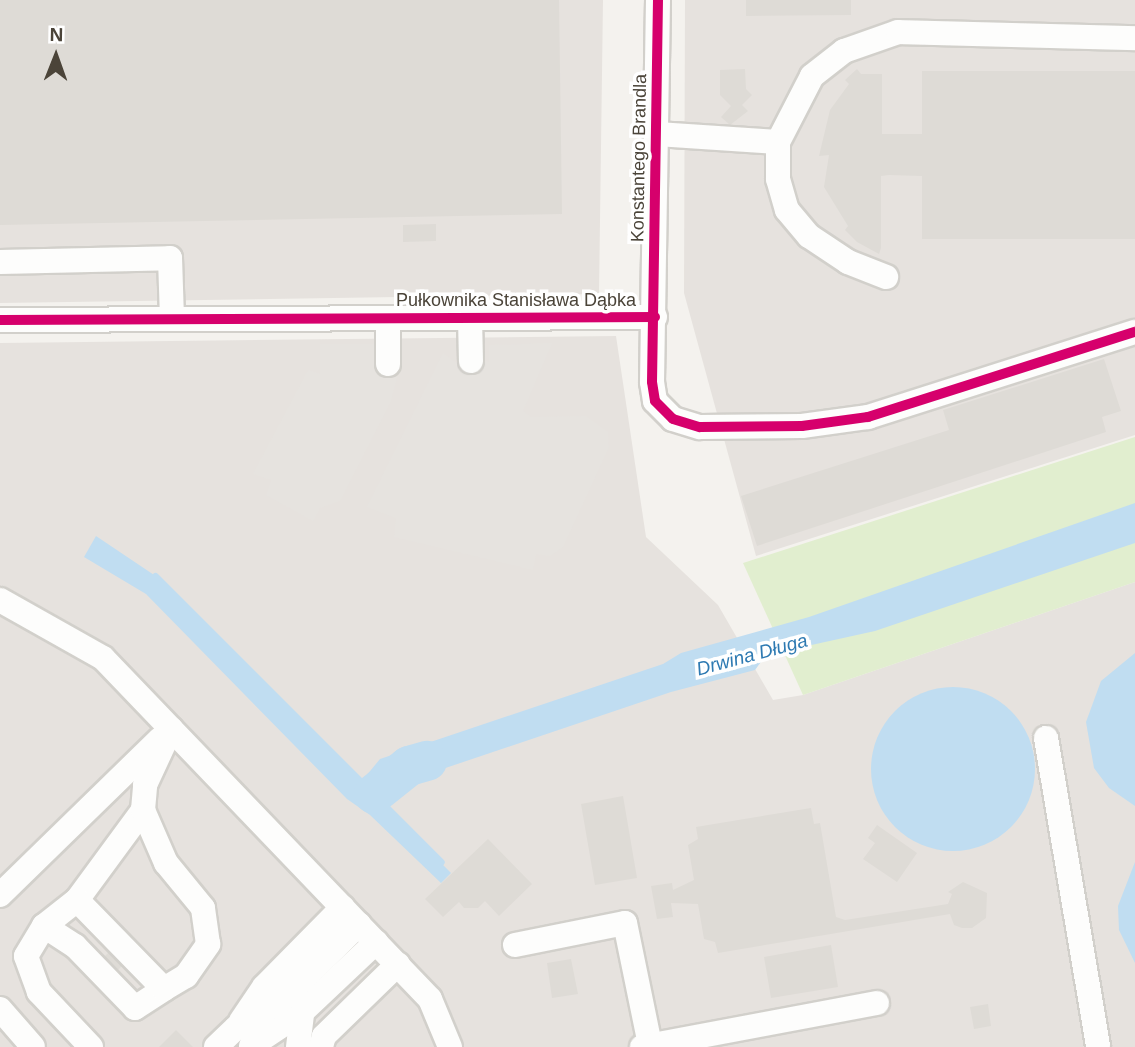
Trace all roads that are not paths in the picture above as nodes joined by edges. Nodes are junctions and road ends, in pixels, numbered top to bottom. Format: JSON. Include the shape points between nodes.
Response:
{"nodes":[{"id":1,"x":658,"y":0,"type":"edge"},
{"id":2,"x":1135,"y":38,"type":"edge"},
{"id":3,"x":657,"y":134,"type":"junction"},
{"id":4,"x":778,"y":142,"type":"junction"},
{"id":5,"x":0,"y":262,"type":"edge"},
{"id":6,"x":886,"y":277,"type":"dead end"},
{"id":7,"x":470,"y":317,"type":"junction"},
{"id":8,"x":654,"y":317,"type":"junction"},
{"id":9,"x":388,"y":318,"type":"junction"},
{"id":10,"x":173,"y":319,"type":"junction"},
{"id":11,"x":0,"y":320,"type":"edge"},
{"id":12,"x":1135,"y":332,"type":"edge"},
{"id":13,"x":471,"y":361,"type":"dead end"},
{"id":14,"x":388,"y":364,"type":"dead end"},
{"id":15,"x":0,"y":600,"type":"edge"},
{"id":16,"x":171,"y":729,"type":"junction"},
{"id":17,"x":1046,"y":738,"type":"dead end"},
{"id":18,"x":143,"y":810,"type":"junction"},
{"id":19,"x":0,"y":895,"type":"edge"},
{"id":20,"x":77,"y":900,"type":"junction"},
{"id":21,"x":351,"y":916,"type":"junction"},
{"id":22,"x":44,"y":926,"type":"junction"},
{"id":23,"x":376,"y":942,"type":"junction"},
{"id":24,"x":515,"y":945,"type":"dead end"},
{"id":25,"x":398,"y":964,"type":"junction"},
{"id":26,"x":164,"y":989,"type":"junction"},
{"id":27,"x":877,"y":1003,"type":"dead end"},
{"id":28,"x":292,"y":1006,"type":"junction"},
{"id":29,"x":0,"y":1009,"type":"edge"},
{"id":30,"x":246,"y":1040,"type":"edge"},
{"id":31,"x":312,"y":1045,"type":"edge"},
{"id":32,"x":646,"y":1046,"type":"edge"},
{"id":33,"x":33,"y":1047,"type":"edge"},
{"id":34,"x":91,"y":1047,"type":"edge"},
{"id":35,"x":216,"y":1047,"type":"edge"},
{"id":36,"x":281,"y":1047,"type":"edge"},
{"id":37,"x":450,"y":1047,"type":"edge"},
{"id":38,"x":1098,"y":1047,"type":"edge"}],
"edges":[{"from":1,"to":3,"type":"street","name":"Konstantego Brandla"},
{"from":2,"to":4,"type":"street","via":[[898,32],[844,51],[812,76]]},
{"from":3,"to":4,"type":"street"},
{"from":3,"to":8,"type":"street","name":"Konstantego Brandla"},
{"from":4,"to":6,"type":"street","via":[[778,179],[787,210],[809,236],[848,262]]},
{"from":5,"to":10,"type":"street","via":[[170,258]]},
{"from":7,"to":8,"type":"street","name":"Pułkownika Stanisława Dąbka"},
{"from":7,"to":9,"type":"street","name":"Pułkownika Stanisława Dąbka"},
{"from":7,"to":13,"type":"street"},
{"from":8,"to":12,"type":"street","name":"Pułkownika Stanisława Dąbka","via":[[655,401],[673,419],[700,427],[802,426],[868,416]]},
{"from":9,"to":10,"type":"street","name":"Pułkownika Stanisława Dąbka"},
{"from":9,"to":14,"type":"street"},
{"from":10,"to":11,"type":"street","name":"Pułkownika Stanisława Dąbka"},
{"from":15,"to":16,"type":"street","via":[[103,658]]},
{"from":16,"to":18,"type":"street","via":[[145,785]]},
{"from":16,"to":19,"type":"street"},
{"from":16,"to":21,"type":"street"},
{"from":17,"to":38,"type":"street"},
{"from":18,"to":20,"type":"street"},
{"from":18,"to":26,"type":"street","via":[[166,863],[203,908],[208,944],[186,976]]},
{"from":20,"to":22,"type":"street"},
{"from":20,"to":26,"type":"street"},
{"from":21,"to":23,"type":"street"},
{"from":21,"to":28,"type":"street"},
{"from":21,"to":30,"type":"street","via":[[264,987]]},
{"from":22,"to":26,"type":"street","via":[[75,946],[135,1008]]},
{"from":22,"to":34,"type":"street","via":[[26,956],[39,992]]},
{"from":23,"to":25,"type":"street"},
{"from":23,"to":28,"type":"street"},
{"from":24,"to":32,"type":"street","via":[[625,923]]},
{"from":25,"to":31,"type":"street"},
{"from":25,"to":37,"type":"street","via":[[430,999]]},
{"from":27,"to":32,"type":"street"},
{"from":28,"to":30,"type":"street"},
{"from":28,"to":31,"type":"street"},
{"from":28,"to":36,"type":"street"},
{"from":29,"to":33,"type":"street"},
{"from":30,"to":35,"type":"street"}]}
